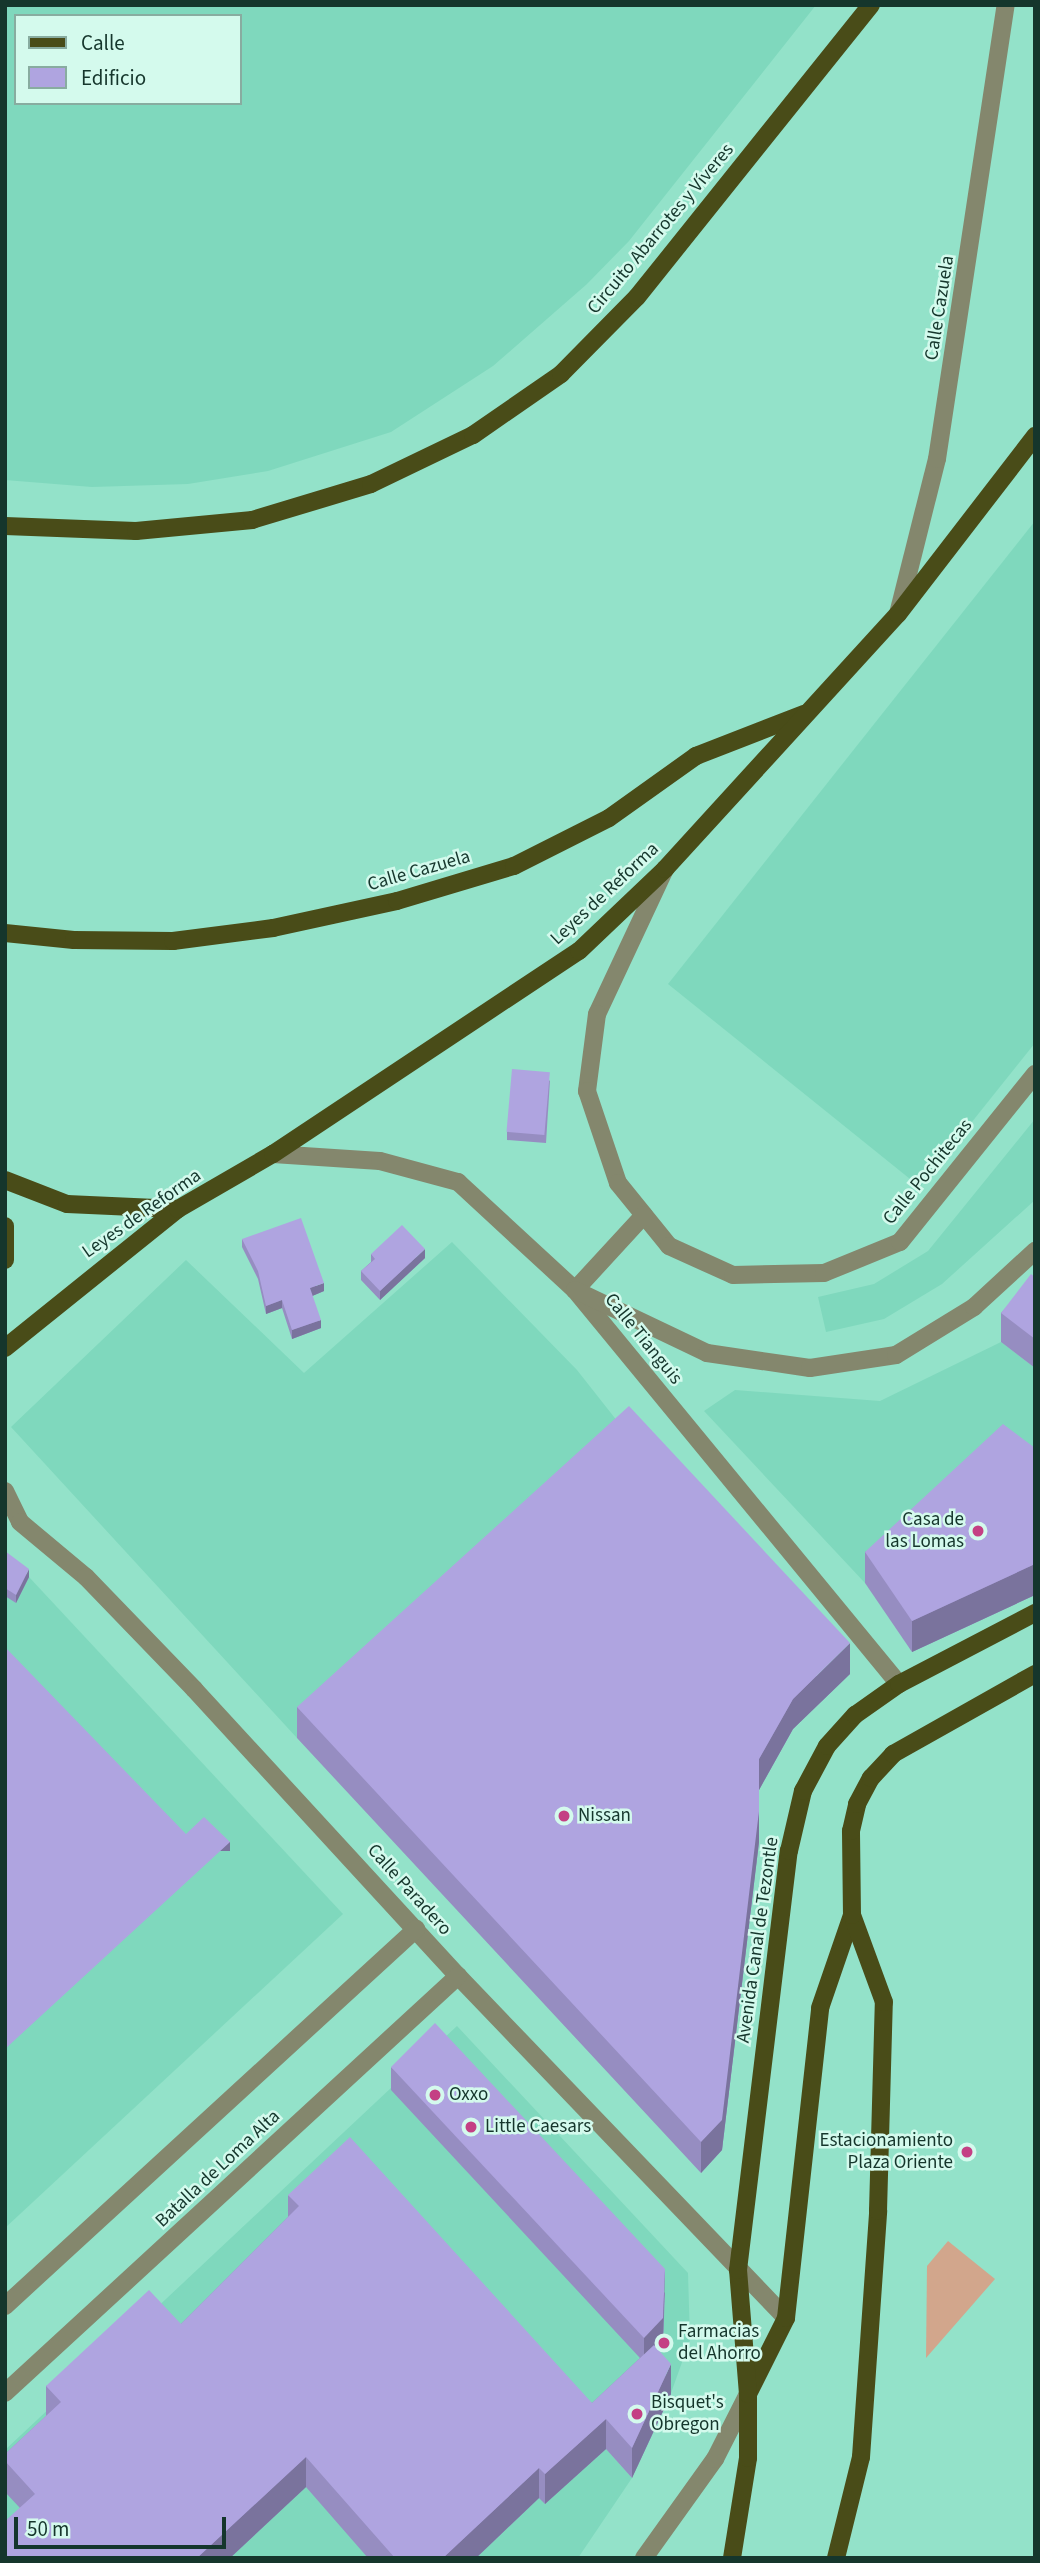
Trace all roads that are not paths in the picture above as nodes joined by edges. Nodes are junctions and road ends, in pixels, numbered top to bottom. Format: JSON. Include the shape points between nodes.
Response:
{"nodes":[{"id":1,"x":871,"y":5,"type":"edge"},
{"id":2,"x":1006,"y":5,"type":"edge"},
{"id":3,"x":1035,"y":436,"type":"edge"},
{"id":4,"x":5,"y":526,"type":"edge"},
{"id":5,"x":898,"y":614,"type":"junction"},
{"id":6,"x":807,"y":713,"type":"junction"},
{"id":7,"x":665,"y":869,"type":"junction"},
{"id":8,"x":5,"y":933,"type":"edge"},
{"id":9,"x":1035,"y":1074,"type":"edge"},
{"id":10,"x":273,"y":1154,"type":"junction"},
{"id":11,"x":5,"y":1180,"type":"edge"},
{"id":12,"x":177,"y":1209,"type":"junction"},
{"id":13,"x":643,"y":1215,"type":"junction"},
{"id":14,"x":5,"y":1226,"type":"edge"},
{"id":15,"x":1035,"y":1251,"type":"edge"},
{"id":16,"x":5,"y":1260,"type":"edge"},
{"id":17,"x":575,"y":1290,"type":"junction"},
{"id":18,"x":5,"y":1348,"type":"edge"},
{"id":19,"x":5,"y":1491,"type":"edge"},
{"id":20,"x":1035,"y":1613,"type":"edge"},
{"id":21,"x":1035,"y":1674,"type":"edge"},
{"id":22,"x":899,"y":1684,"type":"junction"},
{"id":23,"x":852,"y":1915,"type":"junction"},
{"id":24,"x":416,"y":1929,"type":"junction"},
{"id":25,"x":458,"y":1976,"type":"junction"},
{"id":26,"x":738,"y":2270,"type":"junction"},
{"id":27,"x":5,"y":2306,"type":"edge"},
{"id":28,"x":786,"y":2318,"type":"junction"},
{"id":29,"x":5,"y":2393,"type":"edge"},
{"id":30,"x":748,"y":2395,"type":"junction"},
{"id":31,"x":644,"y":2558,"type":"edge"},
{"id":32,"x":732,"y":2558,"type":"edge"},
{"id":33,"x":836,"y":2558,"type":"edge"}],
"edges":[{"from":1,"to":4,"type":"main road","name":"Circuito Abarrotes y Víveres","via":[[637,297],[561,374],[473,435],[371,484],[252,520],[136,531]]},
{"from":2,"to":5,"type":"street","name":"Calle Cazuela","via":[[937,460]]},
{"from":3,"to":5,"type":"main road","name":"Leyes de Reforma"},
{"from":5,"to":6,"type":"main road","name":"Leyes de Reforma"},
{"from":6,"to":7,"type":"main road","name":"Leyes de Reforma"},
{"from":6,"to":8,"type":"main road","name":"Calle Cazuela","via":[[696,756],[609,818],[514,866],[397,901],[274,928],[173,941],[74,940]]},
{"from":7,"to":10,"type":"main road","name":"Leyes de Reforma","via":[[579,951]]},
{"from":7,"to":13,"type":"street","name":"Calle Pochitecas","via":[[597,1014],[587,1091],[618,1183]]},
{"from":9,"to":13,"type":"street","name":"Calle Pochitecas","via":[[900,1242],[824,1273],[733,1275],[669,1246]]},
{"from":10,"to":12,"type":"main road","name":"Leyes de Reforma"},
{"from":10,"to":17,"type":"street","name":"Calle Tianguis","via":[[380,1161],[458,1182]]},
{"from":11,"to":12,"type":"main road","via":[[67,1204]]},
{"from":12,"to":18,"type":"main road","name":"Leyes de Reforma"},
{"from":13,"to":17,"type":"street"},
{"from":14,"to":16,"type":"main road"},
{"from":15,"to":17,"type":"street","via":[[974,1307],[896,1355],[810,1368],[707,1353]]},
{"from":17,"to":22,"type":"street","name":"Calle Tianguis"},
{"from":19,"to":24,"type":"street","name":"Calle Paradero","via":[[20,1522],[86,1577]]},
{"from":20,"to":22,"type":"main road","name":"Avenida Canal de Tezontle"},
{"from":21,"to":23,"type":"main road","name":"Avenida Canal de Tezontle","via":[[892,1754],[871,1777],[857,1804],[851,1831]]},
{"from":22,"to":26,"type":"main road","name":"Avenida Canal de Tezontle","via":[[855,1715],[827,1746],[803,1791],[789,1851]]},
{"from":23,"to":28,"type":"main road","name":"Avenida Canal de Tezontle","via":[[820,2008]]},
{"from":23,"to":33,"type":"main road","name":"Avenida Canal de Tezontle","via":[[884,2002],[878,2211],[861,2456]]},
{"from":24,"to":25,"type":"street","name":"Calle Paradero"},
{"from":24,"to":27,"type":"street"},
{"from":25,"to":26,"type":"street","name":"Calle Paradero"},
{"from":25,"to":29,"type":"street","name":"Batalla de Loma Alta"},
{"from":26,"to":28,"type":"street","name":"Calle Paradero"},
{"from":26,"to":30,"type":"main road","name":"Avenida Canal de Tezontle"},
{"from":28,"to":30,"type":"main road","name":"Avenida Canal de Tezontle"},
{"from":30,"to":31,"type":"street","via":[[715,2459]]},
{"from":30,"to":32,"type":"main road","name":"Avenida Canal de Tezontle","via":[[748,2458]]}]}
